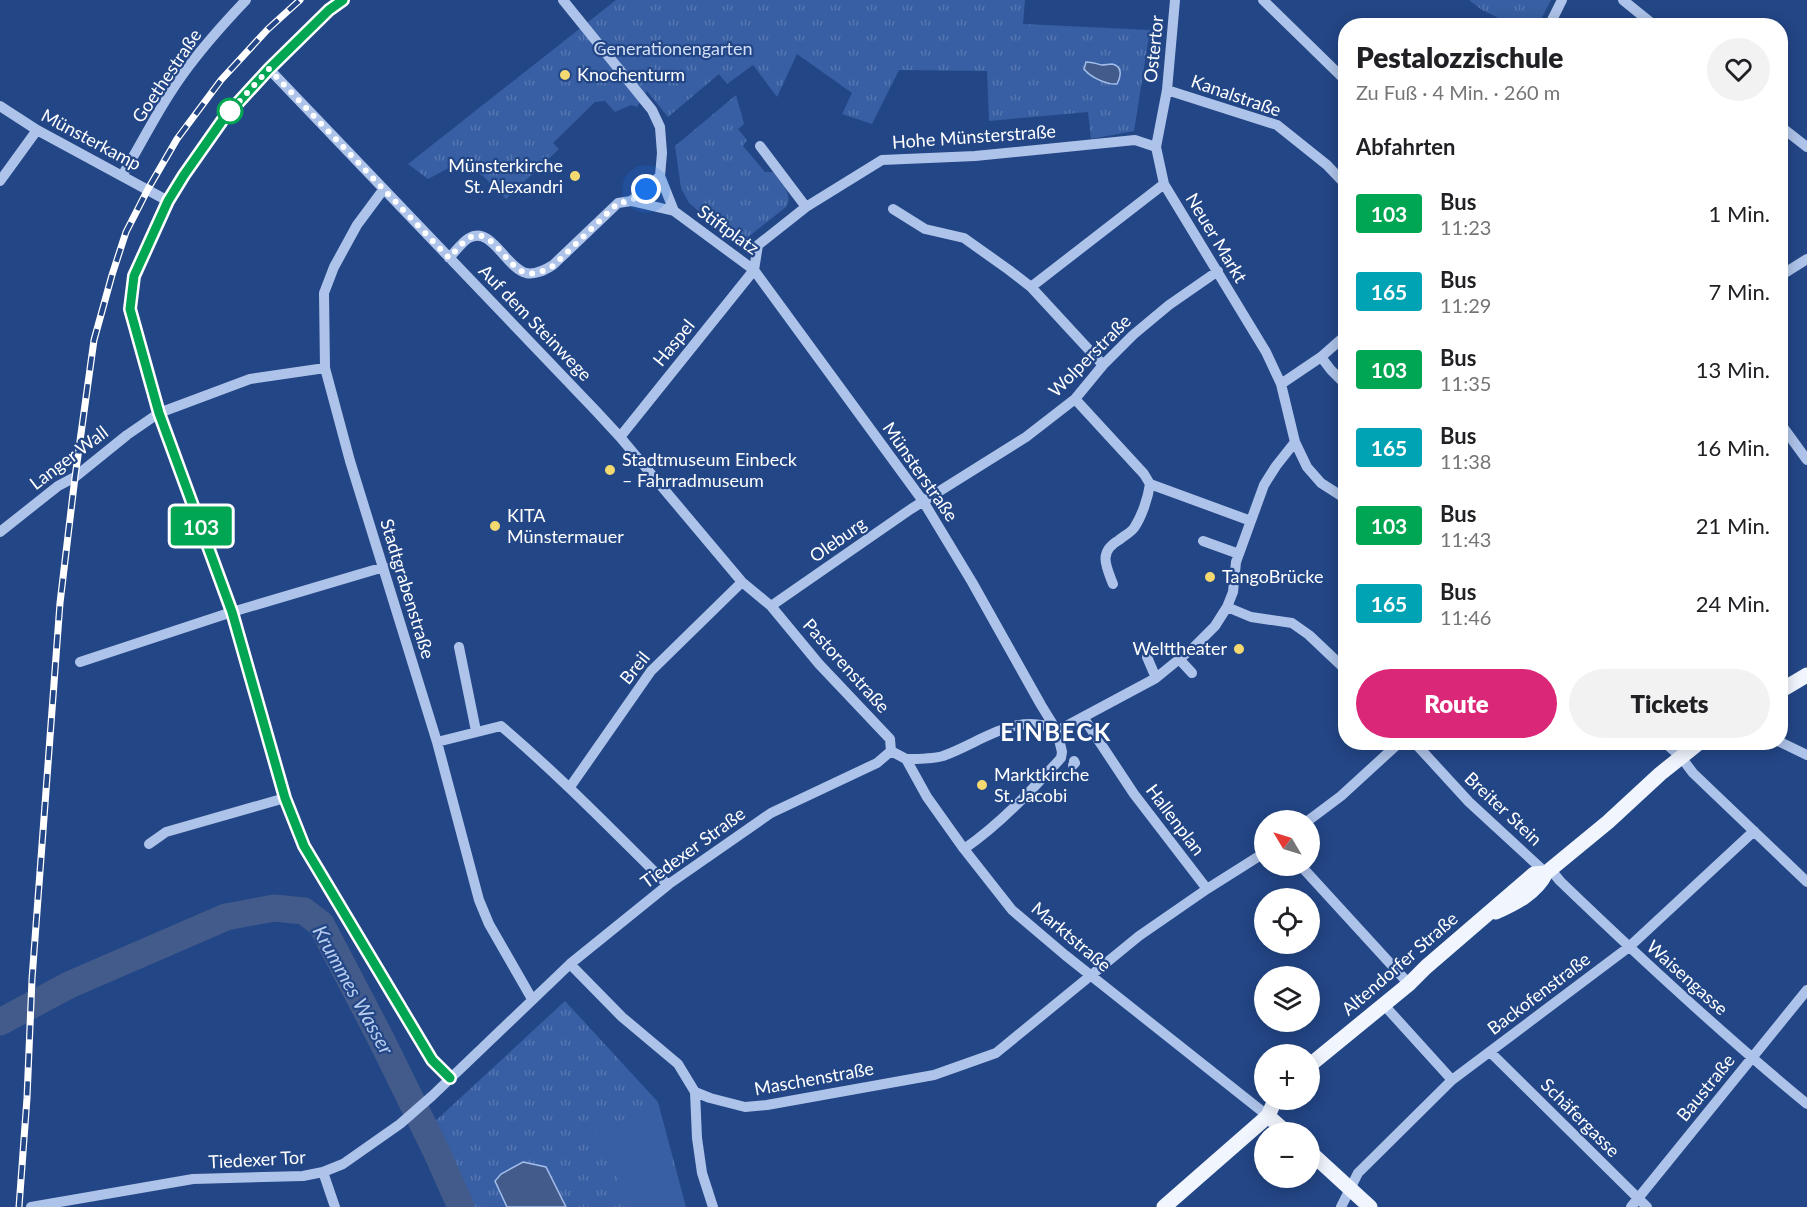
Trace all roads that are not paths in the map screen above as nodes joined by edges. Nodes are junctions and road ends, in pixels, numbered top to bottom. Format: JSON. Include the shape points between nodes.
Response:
{"nodes":[{"id":1,"x":246,"y":0,"type":"edge"},
{"id":2,"x":343,"y":0,"type":"edge"},
{"id":3,"x":563,"y":0,"type":"edge"},
{"id":4,"x":1175,"y":0,"type":"edge"},
{"id":5,"x":1263,"y":0,"type":"edge"},
{"id":6,"x":1562,"y":0,"type":"edge"},
{"id":7,"x":1623,"y":0,"type":"edge"},
{"id":8,"x":1553,"y":18,"type":"edge"},
{"id":9,"x":1645,"y":18,"type":"edge"},
{"id":10,"x":269,"y":69,"type":"junction"},
{"id":11,"x":1338,"y":73,"type":"edge"},
{"id":12,"x":1165,"y":95,"type":"junction"},
{"id":13,"x":0,"y":106,"type":"edge"},
{"id":14,"x":37,"y":130,"type":"junction"},
{"id":15,"x":1788,"y":132,"type":"edge"},
{"id":16,"x":760,"y":146,"type":"dead end"},
{"id":17,"x":1156,"y":147,"type":"junction"},
{"id":18,"x":1807,"y":147,"type":"edge"},
{"id":19,"x":122,"y":176,"type":"junction"},
{"id":20,"x":660,"y":176,"type":"junction"},
{"id":21,"x":1338,"y":177,"type":"edge"},
{"id":22,"x":0,"y":181,"type":"edge"},
{"id":23,"x":1164,"y":184,"type":"junction"},
{"id":24,"x":383,"y":190,"type":"junction"},
{"id":25,"x":168,"y":201,"type":"junction"},
{"id":26,"x":631,"y":201,"type":"junction"},
{"id":27,"x":806,"y":207,"type":"junction"},
{"id":28,"x":893,"y":209,"type":"dead end"},
{"id":29,"x":674,"y":211,"type":"junction"},
{"id":30,"x":449,"y":258,"type":"junction"},
{"id":31,"x":1807,"y":259,"type":"edge"},
{"id":32,"x":754,"y":270,"type":"junction"},
{"id":33,"x":1218,"y":271,"type":"junction"},
{"id":34,"x":1788,"y":271,"type":"edge"},
{"id":35,"x":1031,"y":287,"type":"junction"},
{"id":36,"x":1338,"y":342,"type":"edge"},
{"id":37,"x":1322,"y":357,"type":"junction"},
{"id":38,"x":1103,"y":365,"type":"junction"},
{"id":39,"x":325,"y":368,"type":"junction"},
{"id":40,"x":1338,"y":378,"type":"edge"},
{"id":41,"x":1281,"y":384,"type":"junction"},
{"id":42,"x":1075,"y":399,"type":"junction"},
{"id":43,"x":159,"y":413,"type":"junction"},
{"id":44,"x":1788,"y":434,"type":"edge"},
{"id":45,"x":620,"y":437,"type":"junction"},
{"id":46,"x":1295,"y":442,"type":"junction"},
{"id":47,"x":1807,"y":460,"type":"edge"},
{"id":48,"x":1150,"y":484,"type":"junction"},
{"id":49,"x":1338,"y":495,"type":"edge"},
{"id":50,"x":923,"y":501,"type":"junction"},
{"id":51,"x":1251,"y":521,"type":"junction"},
{"id":52,"x":0,"y":532,"type":"edge"},
{"id":53,"x":1203,"y":541,"type":"dead end"},
{"id":54,"x":1239,"y":554,"type":"junction"},
{"id":55,"x":384,"y":567,"type":"junction"},
{"id":56,"x":742,"y":582,"type":"junction"},
{"id":57,"x":1113,"y":584,"type":"dead end"},
{"id":58,"x":771,"y":606,"type":"junction"},
{"id":59,"x":1227,"y":607,"type":"junction"},
{"id":60,"x":232,"y":612,"type":"junction"},
{"id":61,"x":459,"y":647,"type":"dead end"},
{"id":62,"x":1147,"y":657,"type":"dead end"},
{"id":63,"x":1180,"y":660,"type":"junction"},
{"id":64,"x":80,"y":662,"type":"dead end"},
{"id":65,"x":1338,"y":663,"type":"edge"},
{"id":66,"x":1191,"y":673,"type":"dead end"},
{"id":67,"x":1807,"y":675,"type":"edge"},
{"id":68,"x":1156,"y":678,"type":"junction"},
{"id":69,"x":1788,"y":686,"type":"edge"},
{"id":70,"x":1083,"y":717,"type":"junction"},
{"id":71,"x":476,"y":731,"type":"junction"},
{"id":72,"x":1057,"y":731,"type":"junction"},
{"id":73,"x":437,"y":742,"type":"junction"},
{"id":74,"x":1788,"y":746,"type":"edge"},
{"id":75,"x":1391,"y":750,"type":"edge"},
{"id":76,"x":1421,"y":750,"type":"edge"},
{"id":77,"x":1673,"y":750,"type":"edge"},
{"id":78,"x":1690,"y":750,"type":"edge"},
{"id":79,"x":891,"y":751,"type":"junction"},
{"id":80,"x":1807,"y":755,"type":"edge"},
{"id":81,"x":1681,"y":757,"type":"junction"},
{"id":82,"x":1061,"y":758,"type":"junction"},
{"id":83,"x":906,"y":759,"type":"junction"},
{"id":84,"x":1073,"y":762,"type":"dead end"},
{"id":85,"x":570,"y":787,"type":"junction"},
{"id":86,"x":285,"y":798,"type":"junction"},
{"id":87,"x":1320,"y":812,"type":"edge"},
{"id":88,"x":1754,"y":831,"type":"junction"},
{"id":89,"x":149,"y":844,"type":"dead end"},
{"id":90,"x":964,"y":849,"type":"junction"},
{"id":91,"x":1254,"y":860,"type":"edge"},
{"id":92,"x":1549,"y":872,"type":"junction"},
{"id":93,"x":1309,"y":876,"type":"edge"},
{"id":94,"x":1807,"y":882,"type":"edge"},
{"id":95,"x":668,"y":885,"type":"junction"},
{"id":96,"x":1207,"y":889,"type":"junction"},
{"id":97,"x":1629,"y":947,"type":"junction"},
{"id":98,"x":570,"y":964,"type":"junction"},
{"id":99,"x":1090,"y":975,"type":"junction"},
{"id":100,"x":1409,"y":984,"type":"junction"},
{"id":101,"x":1807,"y":990,"type":"edge"},
{"id":102,"x":532,"y":999,"type":"junction"},
{"id":103,"x":1383,"y":1005,"type":"junction"},
{"id":104,"x":1490,"y":1052,"type":"junction"},
{"id":105,"x":1320,"y":1057,"type":"edge"},
{"id":106,"x":1752,"y":1058,"type":"junction"},
{"id":107,"x":450,"y":1078,"type":"junction"},
{"id":108,"x":1452,"y":1080,"type":"junction"},
{"id":109,"x":695,"y":1092,"type":"junction"},
{"id":110,"x":1807,"y":1104,"type":"edge"},
{"id":111,"x":1271,"y":1110,"type":"edge"},
{"id":112,"x":1268,"y":1116,"type":"junction"},
{"id":113,"x":1275,"y":1122,"type":"edge"},
{"id":114,"x":1320,"y":1161,"type":"edge"},
{"id":115,"x":323,"y":1172,"type":"junction"},
{"id":116,"x":1351,"y":1189,"type":"junction"},
{"id":117,"x":1635,"y":1203,"type":"edge"},
{"id":118,"x":31,"y":1207,"type":"edge"},
{"id":119,"x":335,"y":1207,"type":"edge"},
{"id":120,"x":713,"y":1207,"type":"edge"},
{"id":121,"x":1164,"y":1207,"type":"edge"},
{"id":122,"x":1341,"y":1207,"type":"edge"},
{"id":123,"x":1370,"y":1207,"type":"edge"},
{"id":124,"x":1647,"y":1207,"type":"edge"}],
"edges":[{"from":1,"to":19,"type":"street","name":"Goethestraße","via":[[188,67]]},
{"from":2,"to":10,"type":"street"},
{"from":3,"to":20,"type":"street","via":[[652,110],[660,127]]},
{"from":4,"to":12,"type":"street","name":"Ostertor"},
{"from":5,"to":11,"type":"street"},
{"from":6,"to":8,"type":"street"},
{"from":7,"to":9,"type":"street"},
{"from":10,"to":24,"type":"street","name":"Auf dem Steinwege"},
{"from":10,"to":25,"type":"street","via":[[224,118]]},
{"from":12,"to":17,"type":"street","name":"Neuer Markt"},
{"from":12,"to":21,"type":"street","name":"Kanalstraße","via":[[1277,125]]},
{"from":13,"to":14,"type":"street","name":"Münsterkamp"},
{"from":14,"to":19,"type":"street","name":"Münsterkamp"},
{"from":14,"to":22,"type":"street"},
{"from":15,"to":18,"type":"street"},
{"from":16,"to":27,"type":"street"},
{"from":17,"to":23,"type":"street","name":"Neuer Markt"},
{"from":17,"to":27,"type":"street","name":"Hohe Münsterstraße","via":[[1136,140],[975,156],[882,160]]},
{"from":19,"to":25,"type":"street","name":"Münsterkamp"},
{"from":20,"to":26,"type":"street"},
{"from":20,"to":29,"type":"street"},
{"from":23,"to":33,"type":"street","name":"Neuer Markt"},
{"from":23,"to":35,"type":"street"},
{"from":24,"to":30,"type":"street","name":"Auf dem Steinwege"},
{"from":24,"to":39,"type":"street","name":"Stadtgrabenstraße","via":[[357,225],[324,293]]},
{"from":25,"to":43,"type":"street","via":[[134,276],[130,309]]},
{"from":26,"to":29,"type":"street","name":"Stiftplatz"},
{"from":26,"to":30,"type":"street","via":[[618,203],[553,266],[541,272],[527,273],[515,267],[488,238],[479,235],[469,238]]},
{"from":27,"to":32,"type":"street","name":"Stiftplatz","via":[[758,245]]},
{"from":28,"to":35,"type":"street","via":[[925,229],[964,238]]},
{"from":29,"to":32,"type":"street","name":"Stiftplatz"},
{"from":30,"to":45,"type":"street","name":"Auf dem Steinwege"},
{"from":31,"to":34,"type":"street"},
{"from":32,"to":45,"type":"street","name":"Haspel"},
{"from":32,"to":50,"type":"street","name":"Münsterstraße"},
{"from":33,"to":38,"type":"street","name":"Wolperstraße","via":[[1169,305]]},
{"from":33,"to":41,"type":"street","name":"Neuer Markt"},
{"from":35,"to":38,"type":"street"},
{"from":36,"to":37,"type":"street"},
{"from":37,"to":40,"type":"street"},
{"from":37,"to":41,"type":"street"},
{"from":38,"to":42,"type":"street","name":"Wolperstraße"},
{"from":39,"to":43,"type":"street","name":"Langer Wall","via":[[250,379]]},
{"from":39,"to":55,"type":"street","name":"Stadtgrabenstraße"},
{"from":41,"to":46,"type":"street","name":"Neuer Markt"},
{"from":42,"to":48,"type":"street"},
{"from":42,"to":50,"type":"street","name":"Wolperstraße","via":[[1026,437]]},
{"from":43,"to":52,"type":"street","name":"Langer Wall"},
{"from":43,"to":60,"type":"street"},
{"from":44,"to":47,"type":"street"},
{"from":45,"to":56,"type":"street","name":"Auf dem Steinwege"},
{"from":46,"to":49,"type":"street","name":"Neuer Markt","via":[[1321,483]]},
{"from":46,"to":51,"type":"street","via":[[1264,485]]},
{"from":48,"to":51,"type":"street"},
{"from":48,"to":57,"type":"street","via":[[1133,530],[1111,544],[1105,553]]},
{"from":50,"to":58,"type":"street","name":"Oleburg"},
{"from":50,"to":72,"type":"street","name":"Münsterstraße"},
{"from":51,"to":54,"type":"street"},
{"from":53,"to":54,"type":"street"},
{"from":54,"to":59,"type":"street"},
{"from":55,"to":60,"type":"street"},
{"from":55,"to":73,"type":"street","name":"Stadtgrabenstraße"},
{"from":56,"to":58,"type":"street","name":"Auf dem Steinwege"},
{"from":56,"to":85,"type":"street","name":"Breil","via":[[651,671]]},
{"from":58,"to":79,"type":"street","name":"Pastorenstraße","via":[[890,739]]},
{"from":59,"to":63,"type":"street","via":[[1215,626]]},
{"from":59,"to":65,"type":"street","via":[[1251,617],[1292,623]]},
{"from":60,"to":64,"type":"street"},
{"from":60,"to":86,"type":"street"},
{"from":61,"to":71,"type":"street"},
{"from":62,"to":68,"type":"street"},
{"from":63,"to":66,"type":"street"},
{"from":63,"to":68,"type":"street"},
{"from":67,"to":69,"type":"main road"},
{"from":68,"to":70,"type":"street"},
{"from":70,"to":72,"type":"street"},
{"from":70,"to":96,"type":"street","name":"Hallenplan","via":[[1134,794]]},
{"from":71,"to":73,"type":"street"},
{"from":71,"to":85,"type":"street","via":[[501,726]]},
{"from":72,"to":82,"type":"street"},
{"from":72,"to":83,"type":"street","via":[[1046,725],[1023,723],[941,757]]},
{"from":73,"to":102,"type":"street","name":"Stadtgrabenstraße","via":[[479,900]]},
{"from":74,"to":80,"type":"street"},
{"from":75,"to":87,"type":"street"},
{"from":76,"to":92,"type":"street","name":"Breiter Stein","via":[[1469,802]]},
{"from":77,"to":81,"type":"street"},
{"from":78,"to":81,"type":"main road","name":"Altendorfer Straße"},
{"from":79,"to":83,"type":"street"},
{"from":79,"to":95,"type":"street","name":"Tiedexer Straße","via":[[877,763],[771,813]]},
{"from":81,"to":88,"type":"street"},
{"from":81,"to":92,"type":"main road","name":"Altendorfer Straße"},
{"from":82,"to":84,"type":"street"},
{"from":82,"to":90,"type":"street","via":[[1044,783]]},
{"from":83,"to":90,"type":"street","name":"Marktstraße"},
{"from":85,"to":95,"type":"street"},
{"from":86,"to":89,"type":"street","via":[[166,832]]},
{"from":86,"to":107,"type":"street","via":[[304,846],[432,1060]]},
{"from":88,"to":94,"type":"street"},
{"from":88,"to":97,"type":"street","name":"Backofenstraße"},
{"from":90,"to":99,"type":"street","name":"Marktstraße","via":[[1012,910]]},
{"from":91,"to":96,"type":"street"},
{"from":92,"to":97,"type":"street","name":"Waisengasse"},
{"from":92,"to":100,"type":"main road","name":"Altendorfer Straße","via":[[1534,874]]},
{"from":93,"to":100,"type":"street"},
{"from":95,"to":98,"type":"street","name":"Tiedexer Straße"},
{"from":96,"to":99,"type":"street","name":"Maschenstraße"},
{"from":97,"to":104,"type":"street","name":"Backofenstraße"},
{"from":97,"to":106,"type":"street","name":"Waisengasse"},
{"from":98,"to":102,"type":"street","name":"Tiedexer Straße"},
{"from":98,"to":109,"type":"street","via":[[622,1017],[678,1064]]},
{"from":99,"to":109,"type":"street","name":"Maschenstraße","via":[[996,1053],[934,1075],[767,1106],[745,1107]]},
{"from":99,"to":112,"type":"street","name":"Marktstraße"},
{"from":100,"to":103,"type":"main road","name":"Altendorfer Straße"},
{"from":101,"to":106,"type":"street","name":"Baustraße"},
{"from":102,"to":107,"type":"street","name":"Tiedexer Tor"},
{"from":103,"to":105,"type":"main road","name":"Altendorfer Straße"},
{"from":103,"to":108,"type":"street"},
{"from":104,"to":108,"type":"street","name":"Backofenstraße"},
{"from":104,"to":117,"type":"street","name":"Schäfergasse"},
{"from":106,"to":110,"type":"street","name":"Waisengasse"},
{"from":106,"to":117,"type":"street","name":"Baustraße"},
{"from":107,"to":115,"type":"street","name":"Tiedexer Tor","via":[[361,1153]]},
{"from":108,"to":116,"type":"street","name":"Backofenstraße","via":[[1358,1173]]},
{"from":109,"to":120,"type":"street","via":[[702,1173]]},
{"from":111,"to":112,"type":"main road"},
{"from":112,"to":113,"type":"main road"},
{"from":112,"to":121,"type":"main road"},
{"from":114,"to":116,"type":"main road"},
{"from":115,"to":118,"type":"street","name":"Tiedexer Tor","via":[[193,1179]]},
{"from":115,"to":119,"type":"street"},
{"from":116,"to":122,"type":"street","name":"Backofenstraße"},
{"from":116,"to":123,"type":"main road"},
{"from":117,"to":124,"type":"street","name":"Schäfergasse"}]}
